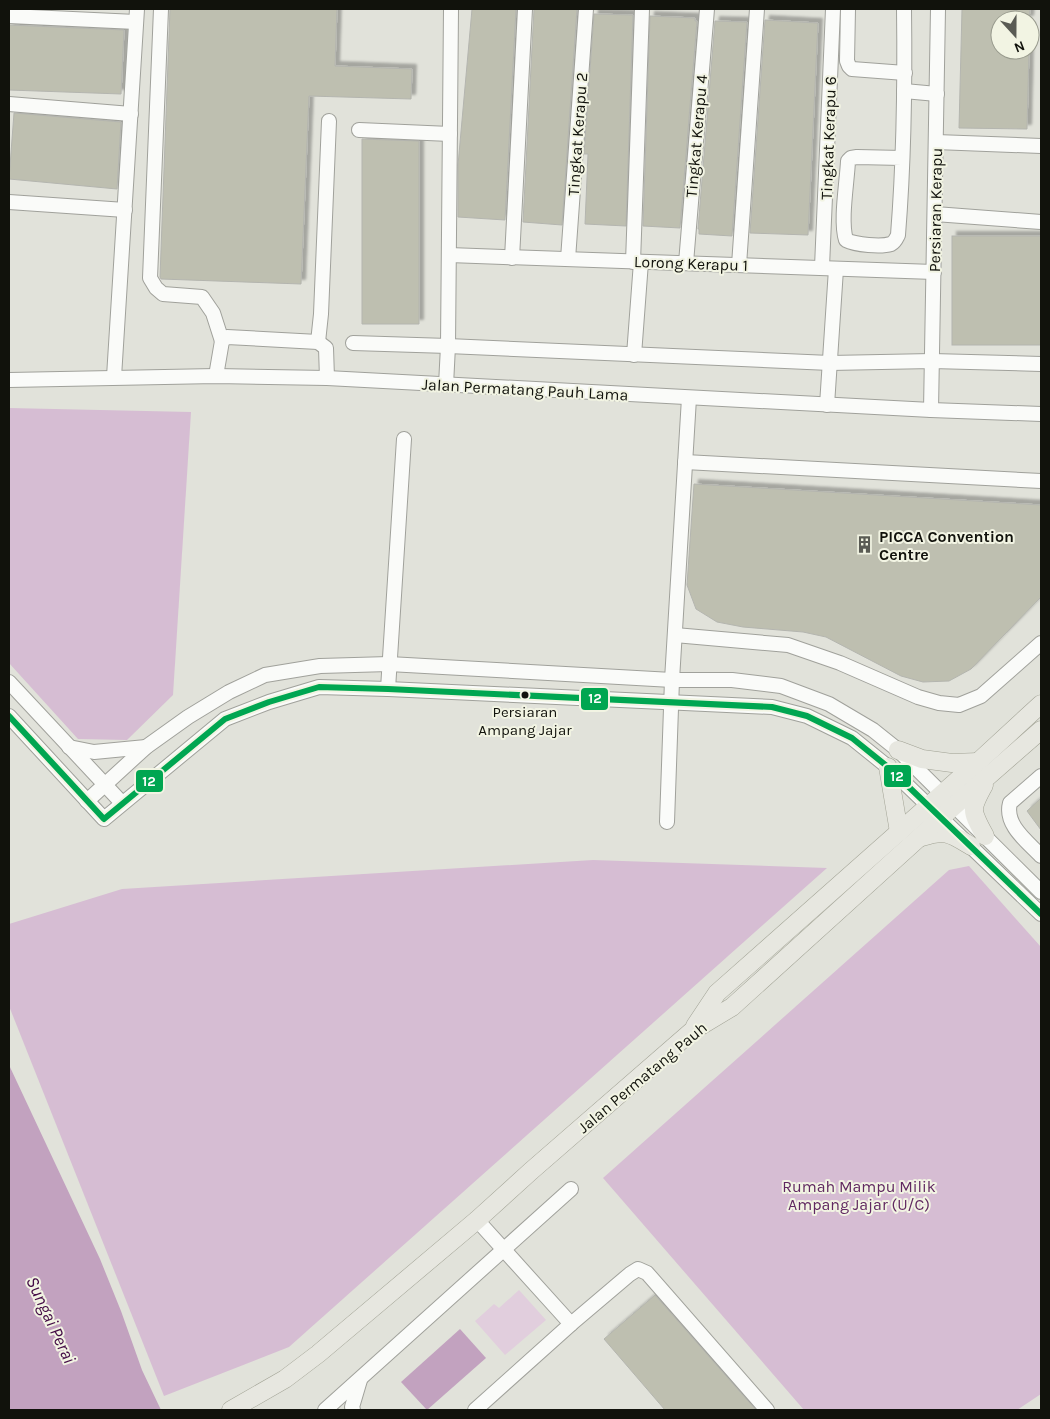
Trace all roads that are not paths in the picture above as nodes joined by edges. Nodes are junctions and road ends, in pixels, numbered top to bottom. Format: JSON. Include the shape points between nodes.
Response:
{"nodes":[{"id":1,"x":161,"y":9,"type":"edge"},
{"id":2,"x":451,"y":9,"type":"edge"},
{"id":3,"x":525,"y":9,"type":"edge"},
{"id":4,"x":586,"y":9,"type":"edge"},
{"id":5,"x":642,"y":9,"type":"edge"},
{"id":6,"x":707,"y":9,"type":"edge"},
{"id":7,"x":757,"y":9,"type":"edge"},
{"id":8,"x":833,"y":9,"type":"edge"},
{"id":9,"x":848,"y":9,"type":"edge"},
{"id":10,"x":904,"y":9,"type":"edge"},
{"id":11,"x":938,"y":9,"type":"edge"},
{"id":12,"x":52,"y":14,"type":"edge"},
{"id":13,"x":136,"y":15,"type":"edge"},
{"id":14,"x":9,"y":16,"type":"edge"},
{"id":15,"x":905,"y":73,"type":"junction"},
{"id":16,"x":904,"y":91,"type":"junction"},
{"id":17,"x":937,"y":94,"type":"junction"},
{"id":18,"x":9,"y":104,"type":"edge"},
{"id":19,"x":131,"y":114,"type":"junction"},
{"id":20,"x":329,"y":121,"type":"dead end"},
{"id":21,"x":359,"y":130,"type":"dead end"},
{"id":22,"x":450,"y":134,"type":"junction"},
{"id":23,"x":936,"y":142,"type":"junction"},
{"id":24,"x":1041,"y":146,"type":"edge"},
{"id":25,"x":902,"y":158,"type":"junction"},
{"id":26,"x":9,"y":202,"type":"edge"},
{"id":27,"x":125,"y":210,"type":"junction"},
{"id":28,"x":935,"y":214,"type":"junction"},
{"id":29,"x":1041,"y":222,"type":"edge"},
{"id":30,"x":449,"y":255,"type":"junction"},
{"id":31,"x":512,"y":258,"type":"junction"},
{"id":32,"x":568,"y":260,"type":"junction"},
{"id":33,"x":637,"y":262,"type":"junction"},
{"id":34,"x":686,"y":263,"type":"junction"},
{"id":35,"x":738,"y":265,"type":"junction"},
{"id":36,"x":829,"y":268,"type":"junction"},
{"id":37,"x":934,"y":272,"type":"junction"},
{"id":38,"x":222,"y":341,"type":"junction"},
{"id":39,"x":318,"y":342,"type":"junction"},
{"id":40,"x":353,"y":343,"type":"dead end"},
{"id":41,"x":448,"y":346,"type":"junction"},
{"id":42,"x":634,"y":354,"type":"junction"},
{"id":43,"x":932,"y":361,"type":"junction"},
{"id":44,"x":830,"y":363,"type":"junction"},
{"id":45,"x":1041,"y":364,"type":"edge"},
{"id":46,"x":216,"y":376,"type":"junction"},
{"id":47,"x":114,"y":377,"type":"junction"},
{"id":48,"x":326,"y":378,"type":"junction"},
{"id":49,"x":9,"y":380,"type":"edge"},
{"id":50,"x":446,"y":385,"type":"junction"},
{"id":51,"x":689,"y":398,"type":"junction"},
{"id":52,"x":827,"y":405,"type":"junction"},
{"id":53,"x":931,"y":410,"type":"junction"},
{"id":54,"x":1041,"y":414,"type":"edge"},
{"id":55,"x":404,"y":439,"type":"dead end"},
{"id":56,"x":685,"y":462,"type":"junction"},
{"id":57,"x":1041,"y":481,"type":"edge"},
{"id":58,"x":675,"y":635,"type":"junction"},
{"id":59,"x":1041,"y":643,"type":"edge"},
{"id":60,"x":389,"y":664,"type":"junction"},
{"id":61,"x":672,"y":680,"type":"junction"},
{"id":62,"x":9,"y":682,"type":"edge"},
{"id":63,"x":388,"y":689,"type":"junction"},
{"id":64,"x":671,"y":702,"type":"junction"},
{"id":65,"x":1041,"y":704,"type":"edge"},
{"id":66,"x":9,"y":716,"type":"edge"},
{"id":67,"x":1041,"y":730,"type":"edge"},
{"id":68,"x":70,"y":747,"type":"junction"},
{"id":69,"x":146,"y":747,"type":"junction"},
{"id":70,"x":898,"y":750,"type":"junction"},
{"id":71,"x":888,"y":767,"type":"junction"},
{"id":72,"x":984,"y":768,"type":"junction"},
{"id":73,"x":1041,"y":776,"type":"edge"},
{"id":74,"x":105,"y":785,"type":"junction"},
{"id":75,"x":948,"y":800,"type":"junction"},
{"id":76,"x":87,"y":801,"type":"junction"},
{"id":77,"x":122,"y":803,"type":"junction"},
{"id":78,"x":935,"y":812,"type":"junction"},
{"id":79,"x":667,"y":822,"type":"dead end"},
{"id":80,"x":899,"y":832,"type":"junction"},
{"id":81,"x":919,"y":838,"type":"junction"},
{"id":82,"x":978,"y":841,"type":"junction"},
{"id":83,"x":1041,"y":856,"type":"edge"},
{"id":84,"x":1041,"y":892,"type":"edge"},
{"id":85,"x":1041,"y":914,"type":"edge"},
{"id":86,"x":692,"y":1031,"type":"junction"},
{"id":87,"x":571,"y":1189,"type":"dead end"},
{"id":88,"x":477,"y":1220,"type":"junction"},
{"id":89,"x":504,"y":1250,"type":"junction"},
{"id":90,"x":571,"y":1324,"type":"junction"},
{"id":91,"x":361,"y":1380,"type":"junction"},
{"id":92,"x":232,"y":1410,"type":"edge"},
{"id":93,"x":325,"y":1410,"type":"edge"},
{"id":94,"x":353,"y":1410,"type":"edge"},
{"id":95,"x":475,"y":1410,"type":"edge"},
{"id":96,"x":767,"y":1410,"type":"edge"}],
"edges":[{"from":1,"to":38,"type":"street","via":[[150,278],[163,294],[202,297],[213,312]]},
{"from":2,"to":22,"type":"street"},
{"from":3,"to":31,"type":"street"},
{"from":4,"to":32,"type":"street","name":"Tingkat Kerapu 2"},
{"from":5,"to":33,"type":"street"},
{"from":6,"to":34,"type":"street","name":"Tingkat Kerapu 4"},
{"from":7,"to":35,"type":"street"},
{"from":8,"to":36,"type":"street","name":"Tingkat Kerapu 6"},
{"from":9,"to":15,"type":"street","via":[[849,66],[852,69]]},
{"from":10,"to":15,"type":"street"},
{"from":11,"to":17,"type":"street","name":"Persiaran Kerapu"},
{"from":12,"to":13,"type":"street"},
{"from":12,"to":14,"type":"street"},
{"from":13,"to":19,"type":"street"},
{"from":15,"to":16,"type":"street"},
{"from":16,"to":17,"type":"street"},
{"from":16,"to":25,"type":"street"},
{"from":17,"to":23,"type":"street","name":"Persiaran Kerapu"},
{"from":18,"to":19,"type":"street"},
{"from":19,"to":27,"type":"street"},
{"from":20,"to":39,"type":"street"},
{"from":21,"to":22,"type":"street"},
{"from":22,"to":30,"type":"street"},
{"from":23,"to":24,"type":"street"},
{"from":23,"to":28,"type":"street","name":"Persiaran Kerapu"},
{"from":25,"to":25,"type":"street","via":[[896,240],[892,244],[846,240],[844,220],[848,162],[857,157]]},
{"from":26,"to":27,"type":"street"},
{"from":27,"to":47,"type":"street"},
{"from":28,"to":29,"type":"street"},
{"from":28,"to":37,"type":"street","name":"Persiaran Kerapu"},
{"from":30,"to":31,"type":"street","name":"Lorong Kerapu 1"},
{"from":30,"to":41,"type":"street"},
{"from":31,"to":32,"type":"street","name":"Lorong Kerapu 1"},
{"from":32,"to":33,"type":"street","name":"Lorong Kerapu 1"},
{"from":33,"to":34,"type":"street","name":"Lorong Kerapu 1"},
{"from":33,"to":42,"type":"street"},
{"from":34,"to":35,"type":"street","name":"Lorong Kerapu 1"},
{"from":35,"to":36,"type":"street","name":"Lorong Kerapu 1"},
{"from":36,"to":37,"type":"street","name":"Lorong Kerapu 1"},
{"from":36,"to":44,"type":"street","name":"Tingkat Kerapu 6"},
{"from":37,"to":43,"type":"street","name":"Persiaran Kerapu"},
{"from":38,"to":39,"type":"street","via":[[227,338]]},
{"from":38,"to":46,"type":"street"},
{"from":39,"to":48,"type":"street","via":[[326,348]]},
{"from":40,"to":41,"type":"street"},
{"from":41,"to":42,"type":"street"},
{"from":41,"to":50,"type":"street"},
{"from":42,"to":44,"type":"street"},
{"from":43,"to":44,"type":"street"},
{"from":43,"to":45,"type":"street"},
{"from":43,"to":53,"type":"street","name":"Persiaran Kerapu"},
{"from":44,"to":52,"type":"street","name":"Tingkat Kerapu 6"},
{"from":46,"to":47,"type":"street","name":"Jalan Permatang Pauh Lama"},
{"from":46,"to":48,"type":"street","name":"Jalan Permatang Pauh Lama"},
{"from":47,"to":49,"type":"street","name":"Jalan Permatang Pauh Lama"},
{"from":48,"to":50,"type":"street","name":"Jalan Permatang Pauh Lama"},
{"from":50,"to":51,"type":"street","name":"Jalan Permatang Pauh Lama"},
{"from":51,"to":52,"type":"street","name":"Jalan Permatang Pauh Lama"},
{"from":51,"to":56,"type":"street"},
{"from":52,"to":53,"type":"street","name":"Jalan Permatang Pauh Lama"},
{"from":53,"to":54,"type":"street","name":"Jalan Permatang Pauh Lama"},
{"from":55,"to":60,"type":"street"},
{"from":56,"to":57,"type":"street"},
{"from":56,"to":58,"type":"street"},
{"from":58,"to":59,"type":"street","via":[[788,645],[840,663],[918,697],[959,705],[980,696]]},
{"from":58,"to":61,"type":"street"},
{"from":60,"to":61,"type":"street"},
{"from":60,"to":63,"type":"street"},
{"from":60,"to":69,"type":"street","via":[[320,666],[265,675],[229,692]]},
{"from":61,"to":64,"type":"street"},
{"from":61,"to":70,"type":"street","via":[[732,680],[781,686],[829,704],[873,730]]},
{"from":62,"to":68,"type":"street"},
{"from":63,"to":64,"type":"street"},
{"from":63,"to":77,"type":"street","via":[[319,687],[225,719]]},
{"from":64,"to":71,"type":"street","via":[[772,708],[807,716],[852,738]]},
{"from":64,"to":79,"type":"street"},
{"from":65,"to":72,"type":"main road"},
{"from":66,"to":76,"type":"street"},
{"from":67,"to":72,"type":"main road"},
{"from":68,"to":69,"type":"street","via":[[94,752]]},
{"from":68,"to":74,"type":"street"},
{"from":69,"to":74,"type":"street"},
{"from":70,"to":72,"type":"main road","via":[[922,759]]},
{"from":70,"to":75,"type":"street"},
{"from":71,"to":78,"type":"street"},
{"from":71,"to":80,"type":"main road"},
{"from":72,"to":75,"type":"main road"},
{"from":72,"to":82,"type":"main road","via":[[973,804]]},
{"from":73,"to":83,"type":"street","via":[[1010,803],[1008,810],[1010,822]]},
{"from":74,"to":76,"type":"street"},
{"from":74,"to":77,"type":"street"},
{"from":75,"to":78,"type":"main road"},
{"from":75,"to":82,"type":"street"},
{"from":76,"to":77,"type":"street","via":[[104,819]]},
{"from":78,"to":80,"type":"main road"},
{"from":78,"to":81,"type":"main road","name":"Jalan Permatang Pauh"},
{"from":78,"to":82,"type":"street"},
{"from":80,"to":86,"type":"main road","via":[[718,993]]},
{"from":81,"to":82,"type":"main road","via":[[936,832],[949,832]]},
{"from":81,"to":86,"type":"main road","name":"Jalan Permatang Pauh","via":[[732,1007]]},
{"from":82,"to":84,"type":"street"},
{"from":82,"to":85,"type":"street"},
{"from":86,"to":88,"type":"main road","name":"Jalan Permatang Pauh"},
{"from":87,"to":89,"type":"street"},
{"from":88,"to":89,"type":"street"},
{"from":88,"to":92,"type":"main road","name":"Jalan Permatang Pauh","via":[[318,1354],[285,1379]]},
{"from":89,"to":90,"type":"street"},
{"from":89,"to":91,"type":"street"},
{"from":90,"to":95,"type":"street"},
{"from":90,"to":96,"type":"street","via":[[638,1269],[647,1273]]},
{"from":91,"to":93,"type":"street"},
{"from":91,"to":94,"type":"street"}]}
